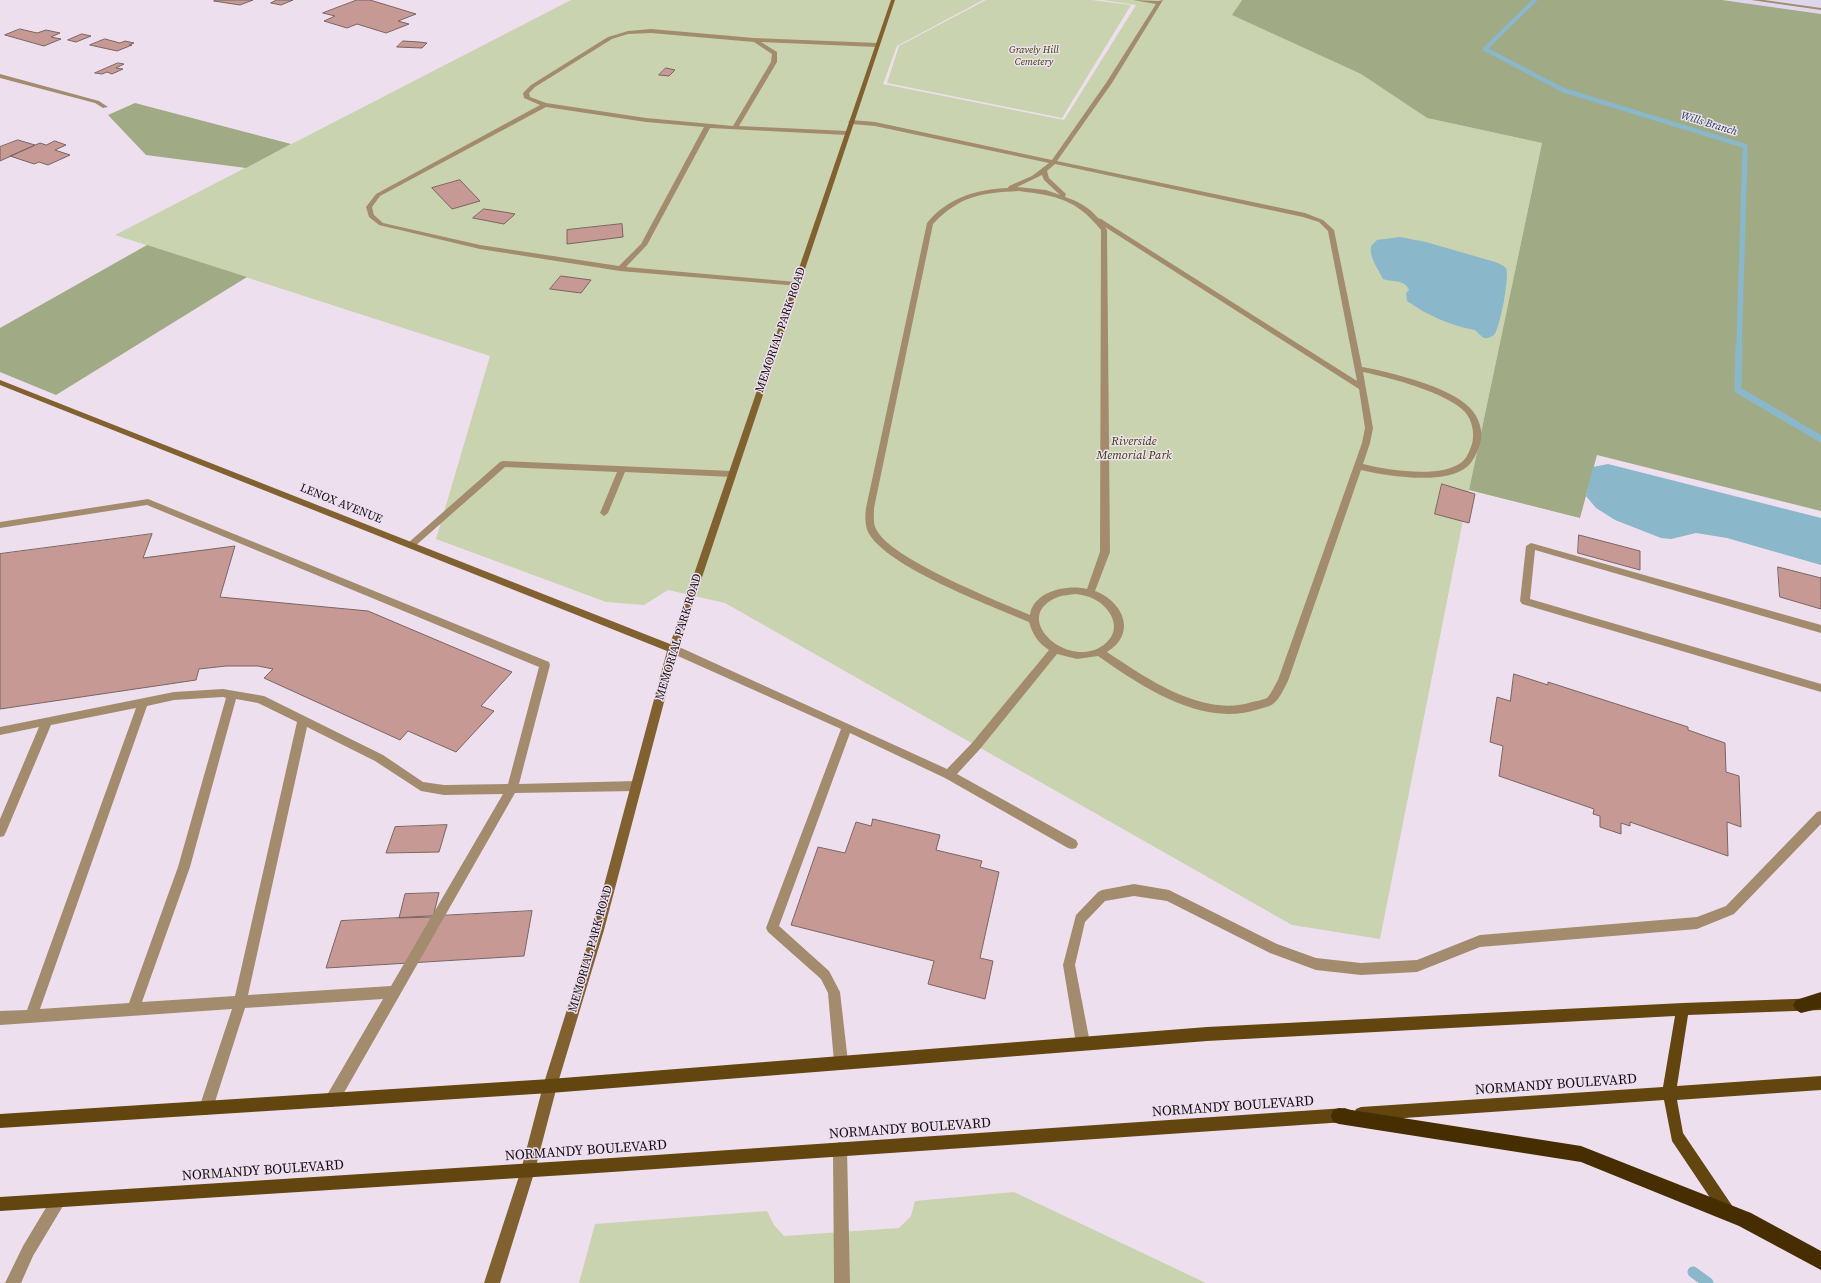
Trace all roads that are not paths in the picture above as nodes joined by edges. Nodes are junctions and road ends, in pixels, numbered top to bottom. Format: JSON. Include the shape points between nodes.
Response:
{"nodes":[{"id":1,"x":893,"y":0,"type":"edge"},
{"id":2,"x":1135,"y":0,"type":"edge"},
{"id":3,"x":1753,"y":0,"type":"edge"},
{"id":4,"x":1160,"y":2,"type":"edge"},
{"id":5,"x":1821,"y":9,"type":"edge"},
{"id":6,"x":754,"y":40,"type":"junction"},
{"id":7,"x":877,"y":45,"type":"junction"},
{"id":8,"x":0,"y":76,"type":"edge"},
{"id":9,"x":545,"y":105,"type":"junction"},
{"id":10,"x":105,"y":107,"type":"dead end"},
{"id":11,"x":851,"y":122,"type":"junction"},
{"id":12,"x":708,"y":126,"type":"junction"},
{"id":13,"x":735,"y":128,"type":"junction"},
{"id":14,"x":847,"y":133,"type":"junction"},
{"id":15,"x":1052,"y":162,"type":"junction"},
{"id":16,"x":1044,"y":171,"type":"junction"},
{"id":17,"x":1000,"y":190,"type":"junction"},
{"id":18,"x":1068,"y":199,"type":"junction"},
{"id":19,"x":1099,"y":220,"type":"junction"},
{"id":20,"x":620,"y":269,"type":"junction"},
{"id":21,"x":796,"y":284,"type":"junction"},
{"id":22,"x":1360,"y":369,"type":"junction"},
{"id":23,"x":0,"y":382,"type":"edge"},
{"id":24,"x":1363,"y":388,"type":"junction"},
{"id":25,"x":1358,"y":466,"type":"junction"},
{"id":26,"x":622,"y":469,"type":"junction"},
{"id":27,"x":732,"y":474,"type":"junction"},
{"id":28,"x":604,"y":513,"type":"dead end"},
{"id":29,"x":0,"y":524,"type":"edge"},
{"id":30,"x":411,"y":545,"type":"junction"},
{"id":31,"x":1090,"y":593,"type":"junction"},
{"id":32,"x":1033,"y":620,"type":"junction"},
{"id":33,"x":1821,"y":629,"type":"edge"},
{"id":34,"x":673,"y":649,"type":"junction"},
{"id":35,"x":1055,"y":650,"type":"junction"},
{"id":36,"x":1099,"y":652,"type":"junction"},
{"id":37,"x":1821,"y":688,"type":"edge"},
{"id":38,"x":232,"y":695,"type":"junction"},
{"id":39,"x":143,"y":702,"type":"junction"},
{"id":40,"x":303,"y":721,"type":"junction"},
{"id":41,"x":47,"y":722,"type":"junction"},
{"id":42,"x":847,"y":727,"type":"junction"},
{"id":43,"x":0,"y":731,"type":"edge"},
{"id":44,"x":948,"y":775,"type":"junction"},
{"id":45,"x":636,"y":786,"type":"junction"},
{"id":46,"x":512,"y":788,"type":"junction"},
{"id":47,"x":1821,"y":816,"type":"edge"},
{"id":48,"x":0,"y":832,"type":"edge"},
{"id":49,"x":1072,"y":844,"type":"dead end"},
{"id":50,"x":394,"y":992,"type":"junction"},
{"id":51,"x":1821,"y":1000,"type":"edge"},
{"id":52,"x":240,"y":1003,"type":"junction"},
{"id":53,"x":1821,"y":1004,"type":"edge"},
{"id":54,"x":1800,"y":1005,"type":"junction"},
{"id":55,"x":1683,"y":1009,"type":"junction"},
{"id":56,"x":133,"y":1010,"type":"junction"},
{"id":57,"x":31,"y":1016,"type":"junction"},
{"id":58,"x":0,"y":1018,"type":"edge"},
{"id":59,"x":1083,"y":1043,"type":"junction"},
{"id":60,"x":840,"y":1062,"type":"junction"},
{"id":61,"x":1821,"y":1082,"type":"edge"},
{"id":62,"x":550,"y":1086,"type":"junction"},
{"id":63,"x":1669,"y":1093,"type":"junction"},
{"id":64,"x":332,"y":1100,"type":"junction"},
{"id":65,"x":206,"y":1108,"type":"junction"},
{"id":66,"x":1339,"y":1116,"type":"junction"},
{"id":67,"x":0,"y":1121,"type":"edge"},
{"id":68,"x":840,"y":1149,"type":"junction"},
{"id":69,"x":528,"y":1170,"type":"junction"},
{"id":70,"x":58,"y":1201,"type":"junction"},
{"id":71,"x":0,"y":1204,"type":"edge"},
{"id":72,"x":1728,"y":1212,"type":"junction"},
{"id":73,"x":1821,"y":1261,"type":"edge"},
{"id":74,"x":13,"y":1283,"type":"edge"},
{"id":75,"x":492,"y":1283,"type":"edge"},
{"id":76,"x":842,"y":1283,"type":"edge"}],
"edges":[{"from":1,"to":7,"type":"street","name":"MEMORIAL PARK ROAD"},
{"from":2,"to":4,"type":"street"},
{"from":3,"to":5,"type":"street"},
{"from":4,"to":15,"type":"street","via":[[1109,83]]},
{"from":6,"to":7,"type":"street"},
{"from":6,"to":9,"type":"street","via":[[651,31],[610,38],[533,86],[526,93],[527,98]]},
{"from":6,"to":13,"type":"street","via":[[775,53],[774,62]]},
{"from":7,"to":11,"type":"street","name":"MEMORIAL PARK ROAD"},
{"from":8,"to":10,"type":"street","via":[[97,102]]},
{"from":9,"to":12,"type":"street"},
{"from":9,"to":20,"type":"street","via":[[378,196],[368,207],[371,216],[381,224],[480,248]]},
{"from":11,"to":14,"type":"street","name":"MEMORIAL PARK ROAD"},
{"from":11,"to":15,"type":"street","via":[[875,124]]},
{"from":12,"to":13,"type":"street"},
{"from":12,"to":20,"type":"street","via":[[644,245]]},
{"from":13,"to":14,"type":"street"},
{"from":14,"to":21,"type":"street","name":"MEMORIAL PARK ROAD"},
{"from":15,"to":16,"type":"street"},
{"from":15,"to":22,"type":"street","via":[[1305,215],[1321,222],[1331,230],[1334,239]]},
{"from":16,"to":17,"type":"street","via":[[1032,179]]},
{"from":16,"to":18,"type":"street","via":[[1046,178]]},
{"from":17,"to":18,"type":"street","via":[[1031,190]]},
{"from":17,"to":32,"type":"street","via":[[954,201],[935,214],[930,223],[869,522],[881,544],[900,557],[953,585]]},
{"from":18,"to":19,"type":"street"},
{"from":19,"to":24,"type":"street"},
{"from":19,"to":31,"type":"street","via":[[1104,230],[1105,552]]},
{"from":20,"to":21,"type":"street"},
{"from":21,"to":27,"type":"street","name":"MEMORIAL PARK ROAD"},
{"from":22,"to":24,"type":"street"},
{"from":22,"to":25,"type":"street","via":[[1380,372],[1444,395],[1466,408],[1476,423],[1476,443],[1467,463],[1455,470],[1426,476],[1392,474]]},
{"from":23,"to":30,"type":"street","name":"LENOX AVENUE"},
{"from":24,"to":25,"type":"street","via":[[1369,428]]},
{"from":25,"to":36,"type":"street","via":[[1283,682],[1270,701],[1245,709],[1224,711],[1197,705],[1138,678]]},
{"from":26,"to":27,"type":"street"},
{"from":26,"to":28,"type":"street"},
{"from":26,"to":30,"type":"street","via":[[502,464]]},
{"from":27,"to":34,"type":"street","name":"MEMORIAL PARK ROAD"},
{"from":29,"to":46,"type":"street","via":[[148,502],[545,665]]},
{"from":30,"to":34,"type":"street","name":"LENOX AVENUE"},
{"from":31,"to":32,"type":"street","via":[[1076,590],[1050,595],[1041,601],[1035,610]]},
{"from":31,"to":36,"type":"street","via":[[1112,606],[1120,626],[1118,637],[1110,646]]},
{"from":32,"to":35,"type":"street","via":[[1036,631]]},
{"from":33,"to":37,"type":"street","via":[[1531,546],[1524,601]]},
{"from":34,"to":42,"type":"street"},
{"from":34,"to":45,"type":"street","name":"MEMORIAL PARK ROAD"},
{"from":35,"to":36,"type":"street","via":[[1085,655]]},
{"from":35,"to":44,"type":"street","via":[[976,746]]},
{"from":38,"to":39,"type":"street","via":[[174,696]]},
{"from":38,"to":40,"type":"street","via":[[260,699]]},
{"from":38,"to":56,"type":"street","via":[[184,867]]},
{"from":39,"to":41,"type":"street"},
{"from":39,"to":57,"type":"street"},
{"from":40,"to":46,"type":"street","via":[[379,758],[421,786],[444,790]]},
{"from":40,"to":52,"type":"street"},
{"from":41,"to":43,"type":"street"},
{"from":41,"to":48,"type":"street"},
{"from":42,"to":44,"type":"street"},
{"from":42,"to":60,"type":"street","via":[[772,928],[825,975],[834,992]]},
{"from":44,"to":49,"type":"street"},
{"from":45,"to":46,"type":"street"},
{"from":45,"to":62,"type":"street","name":"MEMORIAL PARK ROAD","via":[[598,930]]},
{"from":46,"to":50,"type":"street"},
{"from":47,"to":59,"type":"street","via":[[1730,910],[1697,922],[1480,941],[1417,966],[1361,969],[1316,964],[1274,949],[1169,896],[1134,890],[1102,896],[1080,919],[1070,965]]},
{"from":50,"to":52,"type":"street"},
{"from":50,"to":64,"type":"street"},
{"from":51,"to":54,"type":"highway"},
{"from":52,"to":56,"type":"street"},
{"from":52,"to":65,"type":"street"},
{"from":53,"to":54,"type":"main road"},
{"from":54,"to":55,"type":"main road"},
{"from":55,"to":59,"type":"main road"},
{"from":55,"to":63,"type":"main road"},
{"from":56,"to":57,"type":"street"},
{"from":57,"to":58,"type":"street"},
{"from":59,"to":60,"type":"main road"},
{"from":60,"to":62,"type":"main road"},
{"from":61,"to":63,"type":"main road","name":"NORMANDY BOULEVARD"},
{"from":62,"to":64,"type":"main road"},
{"from":62,"to":69,"type":"street","name":"MEMORIAL PARK ROAD"},
{"from":63,"to":66,"type":"main road","name":"NORMANDY BOULEVARD"},
{"from":63,"to":72,"type":"main road","via":[[1678,1136]]},
{"from":64,"to":65,"type":"main road"},
{"from":65,"to":67,"type":"main road"},
{"from":66,"to":68,"type":"main road","name":"NORMANDY BOULEVARD"},
{"from":66,"to":72,"type":"highway","via":[[1581,1154]]},
{"from":68,"to":69,"type":"main road","name":"NORMANDY BOULEVARD"},
{"from":68,"to":76,"type":"street"},
{"from":69,"to":70,"type":"main road","name":"NORMANDY BOULEVARD"},
{"from":69,"to":75,"type":"street","name":"MEMORIAL PARK ROAD"},
{"from":70,"to":71,"type":"main road","name":"NORMANDY BOULEVARD"},
{"from":70,"to":74,"type":"street","via":[[28,1251]]},
{"from":72,"to":73,"type":"highway"}]}
